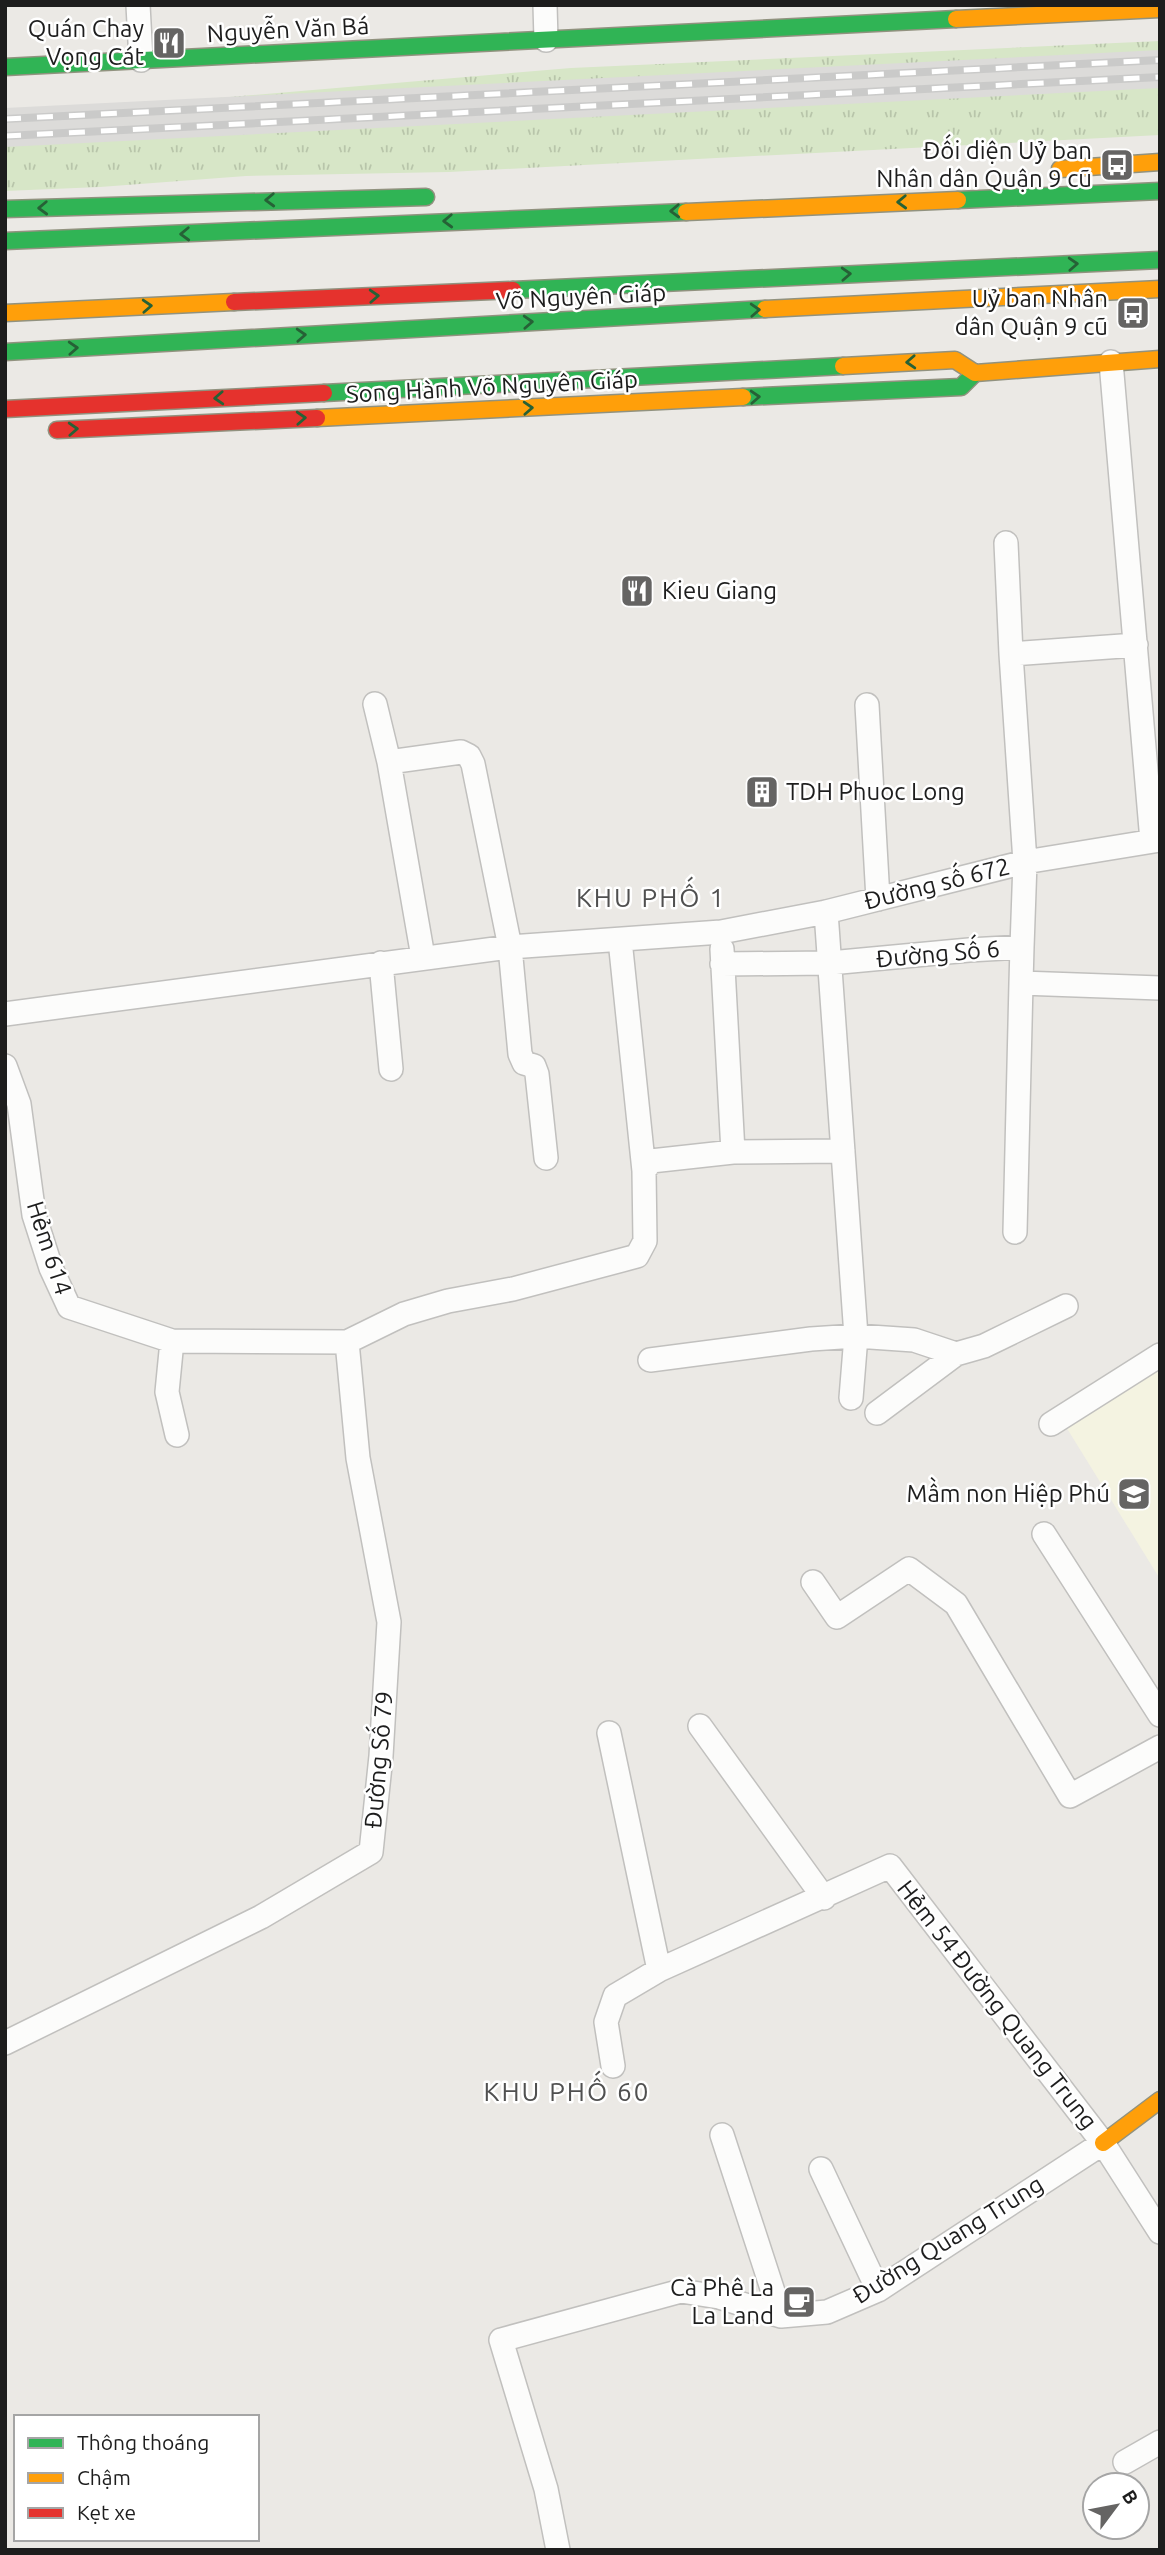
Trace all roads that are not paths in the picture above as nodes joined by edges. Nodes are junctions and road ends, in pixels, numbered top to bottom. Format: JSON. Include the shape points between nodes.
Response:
{"nodes":[{"id":1,"x":138,"y":5,"type":"edge"},
{"id":2,"x":545,"y":5,"type":"edge"},
{"id":3,"x":1160,"y":9,"type":"edge"},
{"id":4,"x":963,"y":12,"type":"edge"},
{"id":5,"x":546,"y":40,"type":"junction"},
{"id":6,"x":141,"y":60,"type":"junction"},
{"id":7,"x":5,"y":67,"type":"edge"},
{"id":8,"x":1160,"y":162,"type":"edge"},
{"id":9,"x":1090,"y":168,"type":"junction"},
{"id":10,"x":1048,"y":170,"type":"dead end"},
{"id":11,"x":1160,"y":191,"type":"edge"},
{"id":12,"x":1142,"y":192,"type":"junction"},
{"id":13,"x":440,"y":197,"type":"dead end"},
{"id":14,"x":5,"y":209,"type":"edge"},
{"id":15,"x":5,"y":241,"type":"edge"},
{"id":16,"x":1160,"y":260,"type":"edge"},
{"id":17,"x":1160,"y":289,"type":"edge"},
{"id":18,"x":5,"y":313,"type":"edge"},
{"id":19,"x":5,"y":352,"type":"edge"},
{"id":20,"x":1160,"y":359,"type":"edge"},
{"id":21,"x":1111,"y":362,"type":"junction"},
{"id":22,"x":975,"y":373,"type":"junction"},
{"id":23,"x":5,"y":409,"type":"edge"},
{"id":24,"x":47,"y":430,"type":"dead end"},
{"id":25,"x":1006,"y":543,"type":"dead end"},
{"id":26,"x":1136,"y":645,"type":"junction"},
{"id":27,"x":1011,"y":654,"type":"junction"},
{"id":28,"x":375,"y":704,"type":"dead end"},
{"id":29,"x":867,"y":705,"type":"dead end"},
{"id":30,"x":389,"y":762,"type":"junction"},
{"id":31,"x":1156,"y":840,"type":"edge"},
{"id":32,"x":1025,"y":862,"type":"junction"},
{"id":33,"x":878,"y":899,"type":"junction"},
{"id":34,"x":826,"y":912,"type":"junction"},
{"id":35,"x":721,"y":932,"type":"junction"},
{"id":36,"x":620,"y":940,"type":"junction"},
{"id":37,"x":510,"y":947,"type":"junction"},
{"id":38,"x":1022,"y":947,"type":"junction"},
{"id":39,"x":423,"y":957,"type":"junction"},
{"id":40,"x":381,"y":963,"type":"junction"},
{"id":41,"x":830,"y":963,"type":"junction"},
{"id":42,"x":722,"y":964,"type":"junction"},
{"id":43,"x":1021,"y":983,"type":"junction"},
{"id":44,"x":1160,"y":988,"type":"edge"},
{"id":45,"x":5,"y":1014,"type":"edge"},
{"id":46,"x":5,"y":1066,"type":"edge"},
{"id":47,"x":391,"y":1069,"type":"dead end"},
{"id":48,"x":843,"y":1151,"type":"junction"},
{"id":49,"x":733,"y":1152,"type":"junction"},
{"id":50,"x":546,"y":1158,"type":"dead end"},
{"id":51,"x":644,"y":1171,"type":"junction"},
{"id":52,"x":1015,"y":1232,"type":"dead end"},
{"id":53,"x":1066,"y":1306,"type":"dead end"},
{"id":54,"x":856,"y":1336,"type":"junction"},
{"id":55,"x":172,"y":1341,"type":"junction"},
{"id":56,"x":347,"y":1342,"type":"junction"},
{"id":57,"x":956,"y":1354,"type":"junction"},
{"id":58,"x":1160,"y":1354,"type":"edge"},
{"id":59,"x":650,"y":1360,"type":"dead end"},
{"id":60,"x":851,"y":1398,"type":"dead end"},
{"id":61,"x":877,"y":1413,"type":"dead end"},
{"id":62,"x":1051,"y":1424,"type":"dead end"},
{"id":63,"x":177,"y":1435,"type":"dead end"},
{"id":64,"x":1044,"y":1534,"type":"dead end"},
{"id":65,"x":813,"y":1582,"type":"dead end"},
{"id":66,"x":1160,"y":1715,"type":"edge"},
{"id":67,"x":700,"y":1726,"type":"dead end"},
{"id":68,"x":609,"y":1733,"type":"dead end"},
{"id":69,"x":1160,"y":1747,"type":"edge"},
{"id":70,"x":824,"y":1898,"type":"junction"},
{"id":71,"x":659,"y":1970,"type":"junction"},
{"id":72,"x":5,"y":2043,"type":"edge"},
{"id":73,"x":613,"y":2066,"type":"dead end"},
{"id":74,"x":1160,"y":2100,"type":"edge"},
{"id":75,"x":722,"y":2135,"type":"dead end"},
{"id":76,"x":1103,"y":2143,"type":"junction"},
{"id":77,"x":821,"y":2169,"type":"dead end"},
{"id":78,"x":1160,"y":2232,"type":"edge"},
{"id":79,"x":878,"y":2290,"type":"junction"},
{"id":80,"x":781,"y":2316,"type":"junction"},
{"id":81,"x":1160,"y":2442,"type":"edge"},
{"id":82,"x":1125,"y":2462,"type":"dead end"},
{"id":83,"x":558,"y":2550,"type":"edge"}],
"edges":[{"from":1,"to":6,"type":"street"},
{"from":2,"to":5,"type":"street"},
{"from":3,"to":4,"type":"main road","name":"Nguyễn Văn Bá"},
{"from":4,"to":5,"type":"main road","name":"Nguyễn Văn Bá"},
{"from":5,"to":6,"type":"main road","name":"Nguyễn Văn Bá"},
{"from":6,"to":7,"type":"main road","name":"Nguyễn Văn Bá"},
{"from":8,"to":9,"type":"main road"},
{"from":9,"to":10,"type":"main road"},
{"from":9,"to":12,"type":"main road"},
{"from":11,"to":12,"type":"main road"},
{"from":12,"to":15,"type":"main road","one_way":true},
{"from":13,"to":14,"type":"main road","one_way":true},
{"from":18,"to":16,"type":"main road","name":"Võ Nguyên Giáp","one_way":true},
{"from":19,"to":17,"type":"main road","name":"Võ Nguyên Giáp","one_way":true},
{"from":20,"to":21,"type":"main road","name":"Song Hành Võ Nguyên Giáp"},
{"from":21,"to":22,"type":"main road","name":"Song Hành Võ Nguyên Giáp"},
{"from":21,"to":26,"type":"street"},
{"from":22,"to":23,"type":"main road","name":"Song Hành Võ Nguyên Giáp","one_way":true,"via":[[956,360]]},
{"from":24,"to":22,"type":"main road","name":"Song Hành Võ Nguyên Giáp","one_way":true,"via":[[961,387]]},
{"from":25,"to":27,"type":"street"},
{"from":26,"to":27,"type":"street"},
{"from":26,"to":31,"type":"street"},
{"from":27,"to":32,"type":"street"},
{"from":28,"to":30,"type":"street"},
{"from":29,"to":33,"type":"street"},
{"from":30,"to":37,"type":"street","via":[[461,752],[468,756]]},
{"from":30,"to":39,"type":"street"},
{"from":31,"to":32,"type":"street","name":"Đường số 672"},
{"from":32,"to":33,"type":"street","name":"Đường số 672"},
{"from":32,"to":38,"type":"street"},
{"from":33,"to":34,"type":"street","name":"Đường số 672"},
{"from":34,"to":35,"type":"street","name":"Đường số 672"},
{"from":34,"to":41,"type":"street"},
{"from":35,"to":36,"type":"street","name":"Đường số 672"},
{"from":35,"to":42,"type":"street"},
{"from":36,"to":37,"type":"street","name":"Đường số 672"},
{"from":36,"to":51,"type":"street"},
{"from":37,"to":39,"type":"street","name":"Đường số 672"},
{"from":37,"to":50,"type":"street","via":[[520,1054],[537,1074]]},
{"from":38,"to":41,"type":"street","name":"Đường Số 6"},
{"from":38,"to":43,"type":"street","name":"Đường Số 6"},
{"from":39,"to":40,"type":"street","name":"Đường số 672"},
{"from":40,"to":45,"type":"street","name":"Đường số 672"},
{"from":40,"to":47,"type":"street"},
{"from":41,"to":42,"type":"street","name":"Đường Số 6"},
{"from":41,"to":48,"type":"street"},
{"from":42,"to":49,"type":"street"},
{"from":43,"to":44,"type":"street","name":"Đường Số 6"},
{"from":43,"to":52,"type":"street"},
{"from":46,"to":55,"type":"street","name":"Hẻm 614","via":[[19,1104],[34,1215],[69,1307]]},
{"from":48,"to":49,"type":"street"},
{"from":48,"to":54,"type":"street"},
{"from":49,"to":51,"type":"street","via":[[651,1161]]},
{"from":51,"to":56,"type":"street","via":[[645,1241],[637,1256],[404,1314]]},
{"from":53,"to":57,"type":"street","via":[[984,1346]]},
{"from":54,"to":57,"type":"street","via":[[914,1340]]},
{"from":54,"to":59,"type":"street"},
{"from":54,"to":60,"type":"street"},
{"from":55,"to":56,"type":"street"},
{"from":55,"to":63,"type":"street","via":[[167,1392]]},
{"from":56,"to":72,"type":"street","name":"Đường Số 79","via":[[358,1458],[389,1622],[371,1853],[261,1917]]},
{"from":57,"to":61,"type":"street"},
{"from":58,"to":62,"type":"street"},
{"from":64,"to":66,"type":"street"},
{"from":65,"to":69,"type":"street","via":[[837,1617],[909,1569],[956,1604],[1070,1797]]},
{"from":67,"to":70,"type":"street"},
{"from":68,"to":71,"type":"street"},
{"from":70,"to":71,"type":"street","name":"Hẻm 54 Đường Quang Trung"},
{"from":70,"to":76,"type":"street","name":"Hẻm 54 Đường Quang Trung","via":[[890,1866]]},
{"from":71,"to":73,"type":"street","name":"Hẻm 54 Đường Quang Trung","via":[[615,1996],[606,2022]]},
{"from":74,"to":76,"type":"main road"},
{"from":75,"to":80,"type":"street"},
{"from":76,"to":78,"type":"street"},
{"from":76,"to":79,"type":"street","name":"Đường Quang Trung"},
{"from":77,"to":79,"type":"street"},
{"from":79,"to":80,"type":"street","name":"Đường Quang Trung","via":[[827,2312]]},
{"from":80,"to":83,"type":"street","name":"Đường Quang Trung","via":[[681,2291],[501,2340],[546,2489]]},
{"from":81,"to":82,"type":"street"}]}
